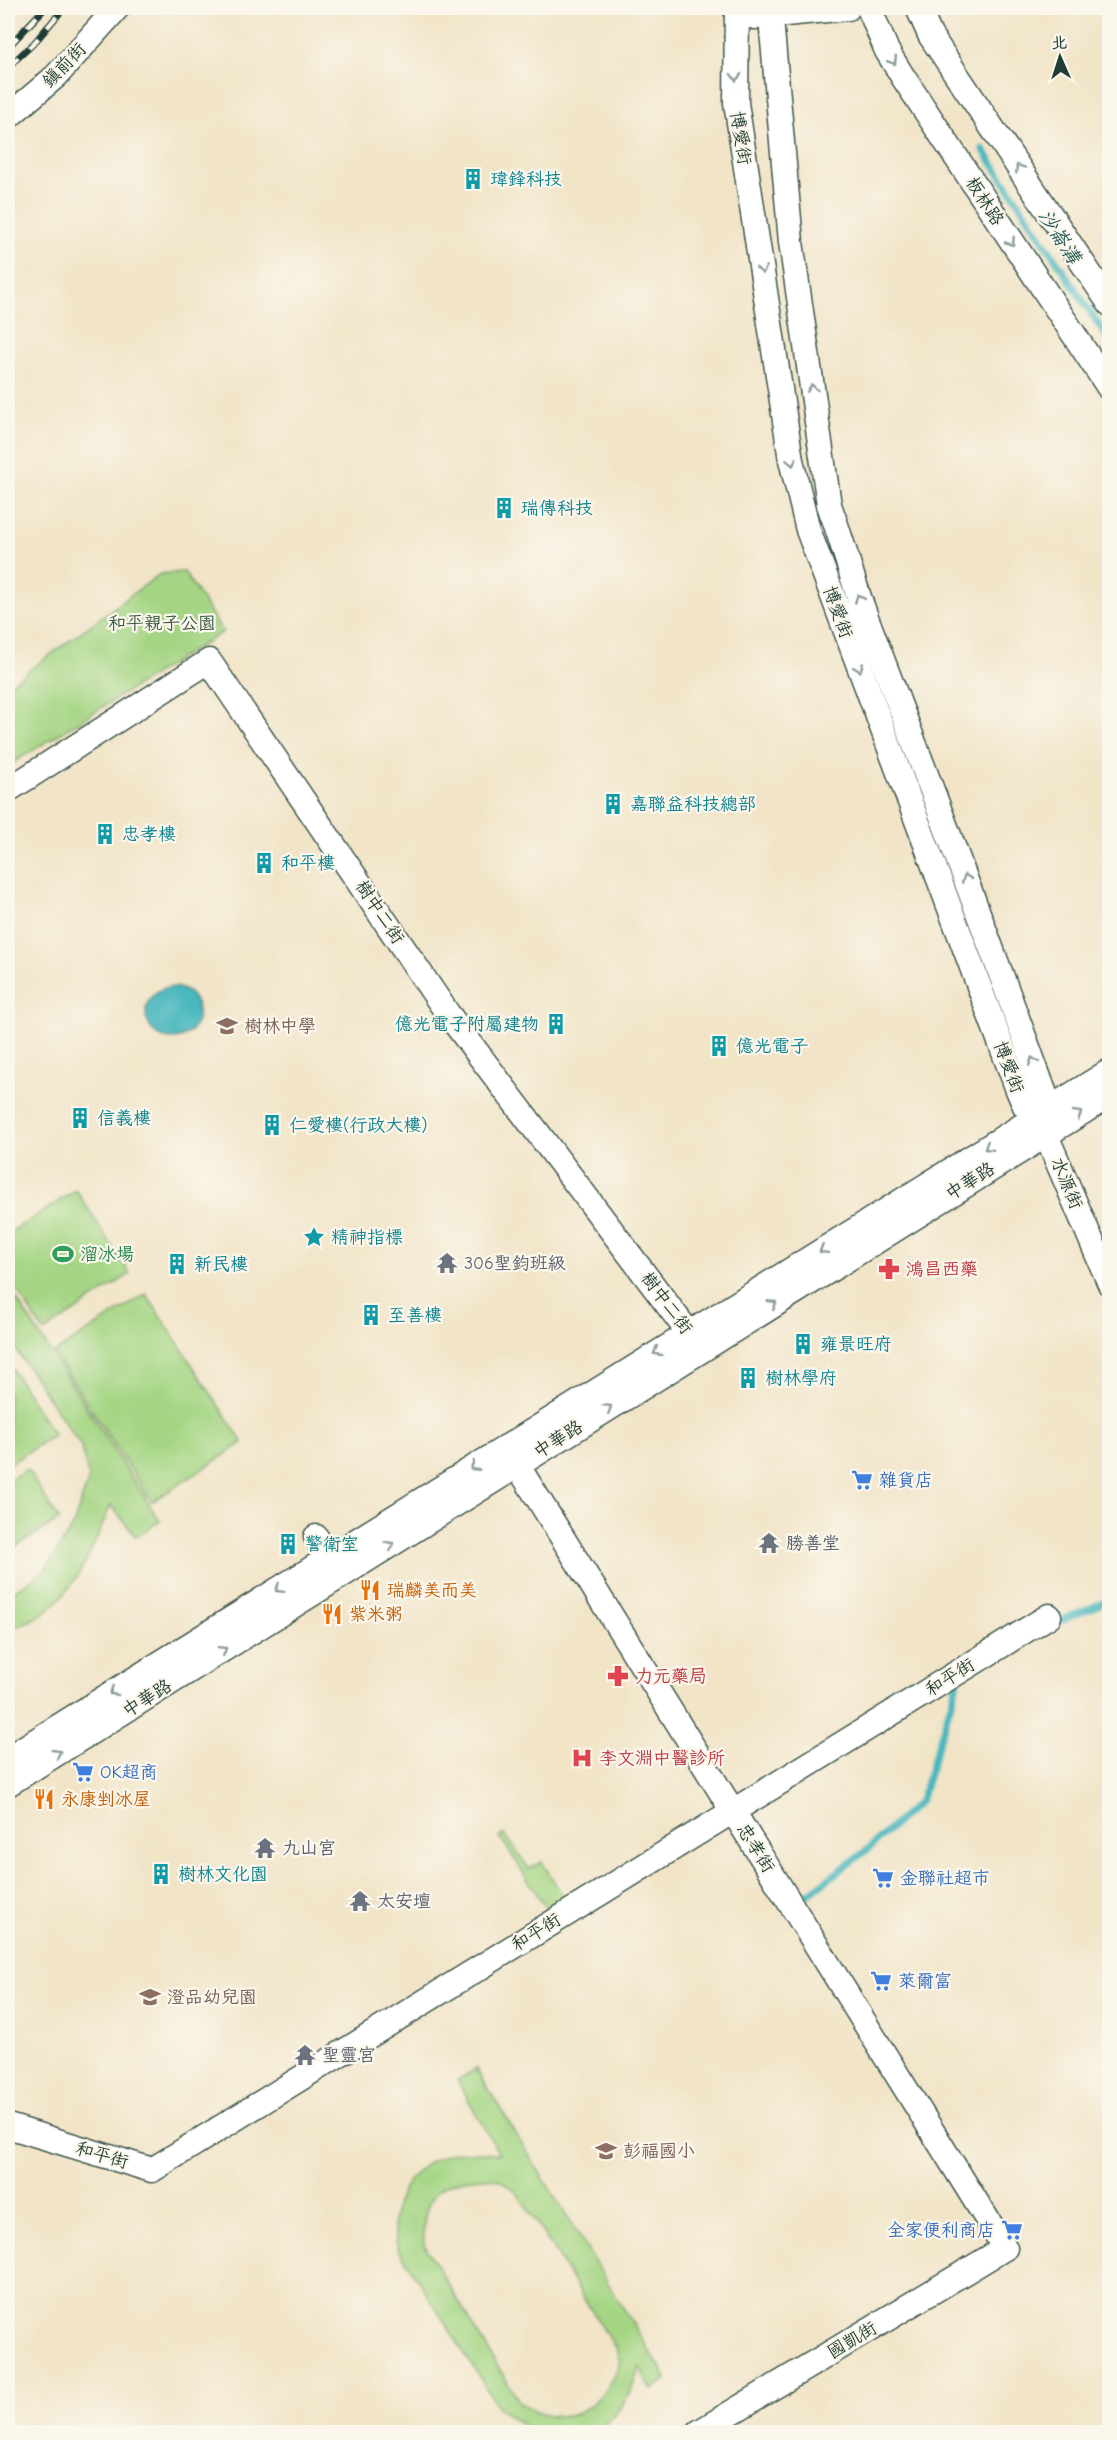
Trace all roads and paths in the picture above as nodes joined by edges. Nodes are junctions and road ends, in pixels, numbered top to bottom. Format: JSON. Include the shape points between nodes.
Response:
{"nodes":[{"id":1,"x":117,"y":8,"type":"edge"},
{"id":2,"x":848,"y":8,"type":"edge"},
{"id":3,"x":870,"y":8,"type":"edge"},
{"id":4,"x":918,"y":8,"type":"edge"},
{"id":5,"x":769,"y":12,"type":"edge"},
{"id":6,"x":737,"y":13,"type":"edge"},
{"id":7,"x":8,"y":117,"type":"edge"},
{"id":8,"x":1110,"y":304,"type":"edge"},
{"id":9,"x":1110,"y":389,"type":"edge"},
{"id":10,"x":8,"y":790,"type":"edge"},
{"id":11,"x":1110,"y":1071,"type":"edge"},
{"id":12,"x":1110,"y":1095,"type":"edge"},
{"id":13,"x":1042,"y":1125,"type":"junction"},
{"id":14,"x":1110,"y":1284,"type":"edge"},
{"id":15,"x":695,"y":1341,"type":"junction"},
{"id":16,"x":511,"y":1456,"type":"junction"},
{"id":17,"x":328,"y":1557,"type":"junction"},
{"id":18,"x":1049,"y":1616,"type":"dead end"},
{"id":19,"x":8,"y":1758,"type":"edge"},
{"id":20,"x":8,"y":1784,"type":"edge"},
{"id":21,"x":733,"y":1811,"type":"junction"},
{"id":22,"x":8,"y":2126,"type":"edge"},
{"id":23,"x":1005,"y":2248,"type":"joint"},
{"id":24,"x":699,"y":2433,"type":"edge"}],
"edges":[{"from":1,"to":7,"type":"street","name":"鎮前街","via":[[56,76]]},
{"from":2,"to":5,"type":"street"},
{"from":3,"to":9,"type":"street","name":"板林路","one_way":true,"via":[[892,60]]},
{"from":8,"to":4,"type":"street","one_way":true,"via":[[930,35]]},
{"from":5,"to":6,"type":"street"},
{"from":13,"to":5,"type":"street","name":"博愛街","one_way":true,"via":[[1045,1094],[852,579],[828,505],[792,242]]},
{"from":6,"to":13,"type":"street","name":"博愛街","one_way":true,"via":[[736,103],[791,460],[808,530],[1018,1090],[1025,1106]]},
{"from":10,"to":15,"type":"street","name":"樹中二街","via":[[209,661],[448,1014]]},
{"from":11,"to":13,"type":"street","name":"中華路"},
{"from":13,"to":12,"type":"street","name":"中華路","one_way":true},
{"from":13,"to":14,"type":"street","name":"水源街"},
{"from":13,"to":15,"type":"street","name":"中華路"},
{"from":15,"to":16,"type":"street","name":"中華路"},
{"from":16,"to":17,"type":"street","name":"中華路"},
{"from":16,"to":21,"type":"street","name":"忠孝街"},
{"from":17,"to":19,"type":"street","name":"中華路","one_way":true},
{"from":20,"to":17,"type":"street","name":"中華路","one_way":true},
{"from":18,"to":21,"type":"street","name":"和平街"},
{"from":21,"to":22,"type":"street","name":"和平街","via":[[152,2170]]},
{"from":21,"to":23,"type":"street","name":"忠孝街"},
{"from":23,"to":24,"type":"street","name":"國凱街"}]}
